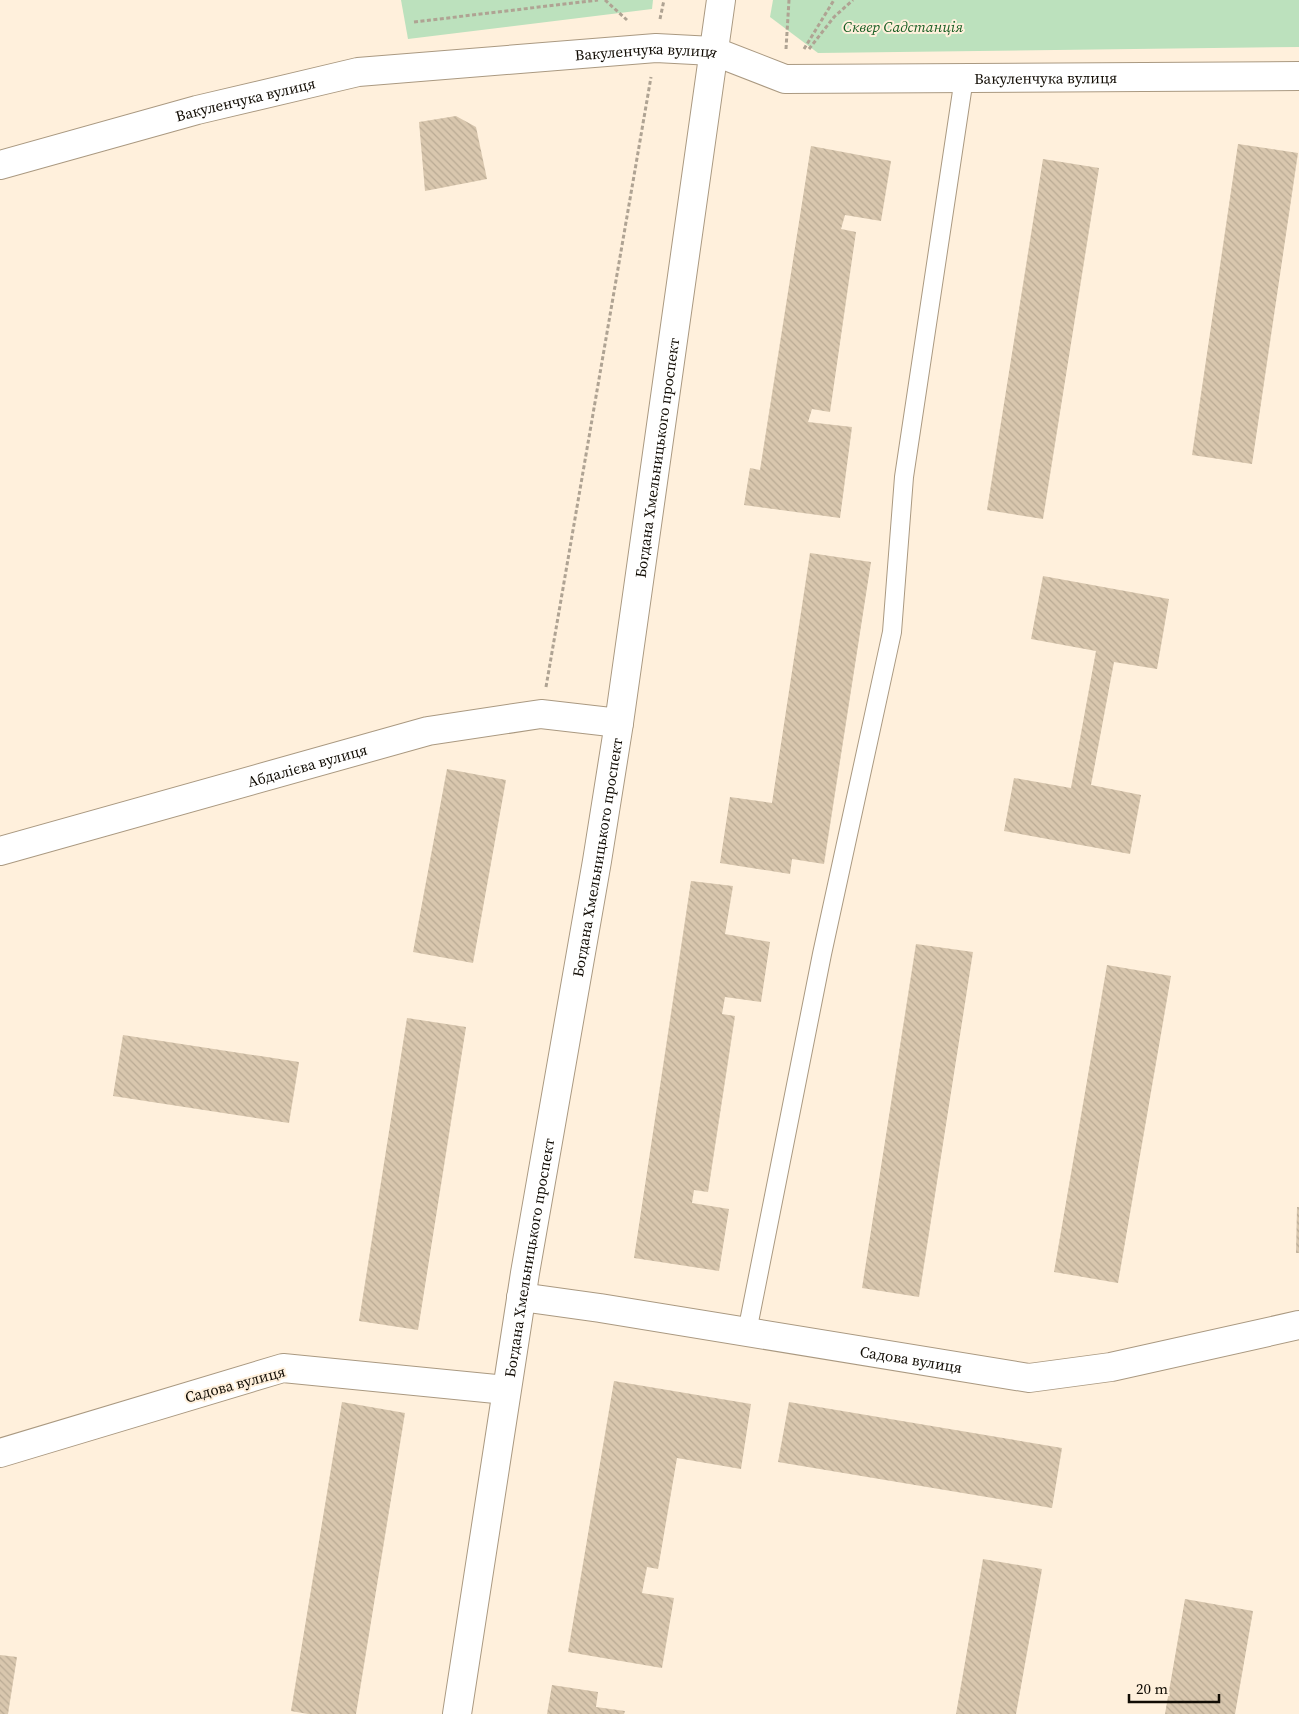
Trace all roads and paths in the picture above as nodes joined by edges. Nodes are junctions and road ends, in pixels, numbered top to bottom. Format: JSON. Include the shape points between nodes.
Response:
{"nodes":[{"id":1,"x":598,"y":0,"type":"edge"},
{"id":2,"x":664,"y":0,"type":"edge"},
{"id":3,"x":721,"y":0,"type":"edge"},
{"id":4,"x":789,"y":0,"type":"edge"},
{"id":5,"x":834,"y":0,"type":"edge"},
{"id":6,"x":853,"y":0,"type":"edge"},
{"id":7,"x":414,"y":22,"type":"dead end"},
{"id":8,"x":656,"y":48,"type":"junction"},
{"id":9,"x":713,"y":51,"type":"junction"},
{"id":10,"x":1299,"y":76,"type":"edge"},
{"id":11,"x":964,"y":78,"type":"junction"},
{"id":12,"x":785,"y":79,"type":"junction"},
{"id":13,"x":0,"y":165,"type":"edge"},
{"id":14,"x":541,"y":714,"type":"junction"},
{"id":15,"x":619,"y":722,"type":"junction"},
{"id":16,"x":0,"y":851,"type":"edge"},
{"id":17,"x":522,"y":1297,"type":"junction"},
{"id":18,"x":1299,"y":1325,"type":"edge"},
{"id":19,"x":747,"y":1332,"type":"junction"},
{"id":20,"x":506,"y":1390,"type":"junction"},
{"id":21,"x":0,"y":1453,"type":"edge"},
{"id":22,"x":457,"y":1714,"type":"edge"}],
"edges":[{"from":1,"to":7,"type":"path"},
{"from":2,"to":8,"type":"path"},
{"from":3,"to":9,"type":"main road","name":"Богдана Хмельницького проспект"},
{"from":4,"to":12,"type":"path"},
{"from":5,"to":12,"type":"path"},
{"from":6,"to":12,"type":"path","via":[[834,18]]},
{"from":8,"to":9,"type":"main road","name":"Вакуленчука вулиця"},
{"from":8,"to":13,"type":"main road","name":"Вакуленчука вулиця","via":[[358,72],[197,110]]},
{"from":8,"to":14,"type":"path"},
{"from":9,"to":12,"type":"main road","name":"Вакуленчука вулиця"},
{"from":9,"to":15,"type":"main road","name":"Богдана Хмельницького проспект"},
{"from":10,"to":11,"type":"main road","name":"Вакуленчука вулиця"},
{"from":11,"to":12,"type":"main road","name":"Вакуленчука вулиця"},
{"from":11,"to":19,"type":"lane","via":[[904,476],[892,632],[822,954]]},
{"from":14,"to":15,"type":"main road","name":"Абдалієва вулиця"},
{"from":14,"to":16,"type":"main road","name":"Абдалієва вулиця","via":[[428,731]]},
{"from":15,"to":17,"type":"main road","name":"Богдана Хмельницького проспект"},
{"from":17,"to":19,"type":"main road","name":"Садова вулиця"},
{"from":17,"to":20,"type":"main road","name":"Богдана Хмельницького проспект"},
{"from":18,"to":19,"type":"main road","name":"Садова вулиця","via":[[1111,1367],[1028,1378]]},
{"from":20,"to":21,"type":"main road","name":"Садова вулиця","via":[[283,1368]]},
{"from":20,"to":22,"type":"main road","name":"Богдана Хмельницького проспект"}]}
